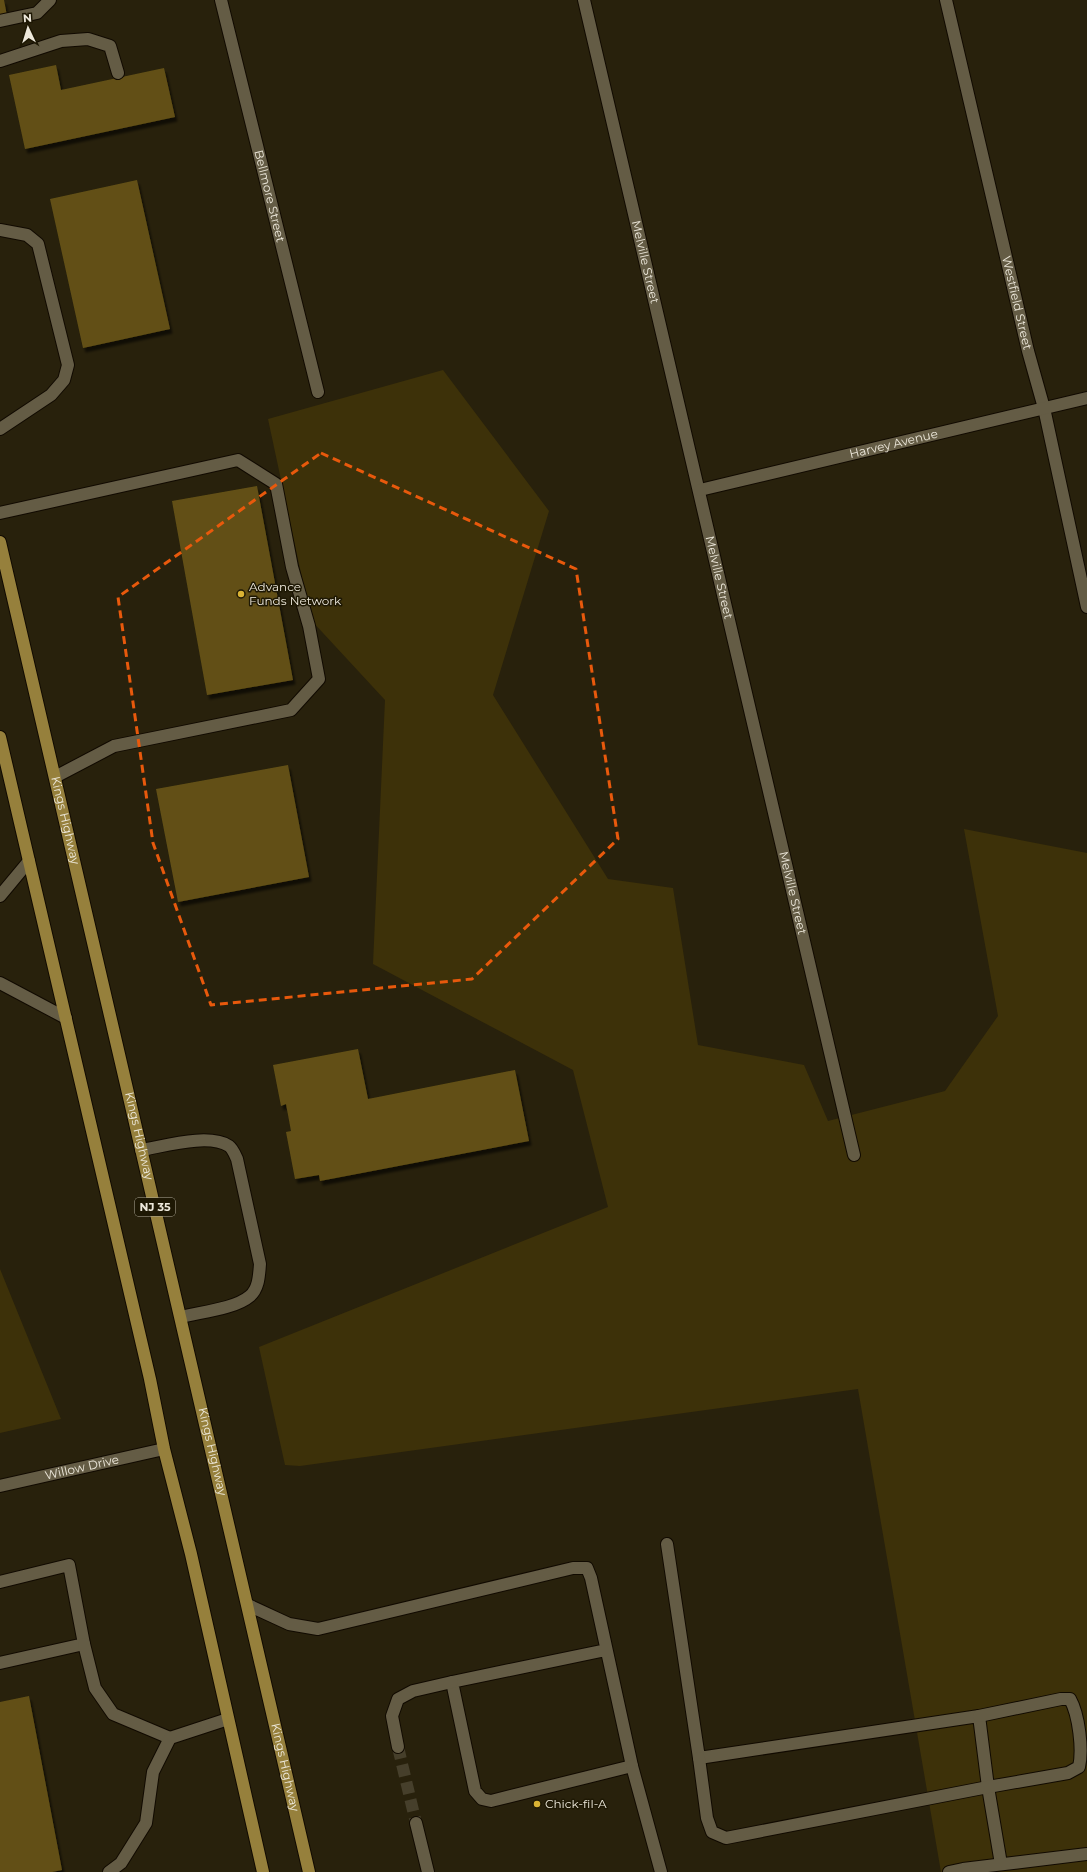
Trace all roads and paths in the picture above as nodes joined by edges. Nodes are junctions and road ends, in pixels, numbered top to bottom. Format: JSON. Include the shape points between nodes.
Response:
{"nodes":[{"id":1,"x":50,"y":0,"type":"edge"},
{"id":2,"x":221,"y":0,"type":"edge"},
{"id":3,"x":584,"y":0,"type":"edge"},
{"id":4,"x":946,"y":0,"type":"edge"},
{"id":5,"x":0,"y":21,"type":"edge"},
{"id":6,"x":0,"y":62,"type":"edge"},
{"id":7,"x":118,"y":73,"type":"dead end"},
{"id":8,"x":0,"y":230,"type":"edge"},
{"id":9,"x":318,"y":392,"type":"dead end"},
{"id":10,"x":1087,"y":398,"type":"edge"},
{"id":11,"x":1044,"y":408,"type":"junction"},
{"id":12,"x":0,"y":429,"type":"edge"},
{"id":13,"x":700,"y":490,"type":"junction"},
{"id":14,"x":0,"y":513,"type":"edge"},
{"id":15,"x":0,"y":542,"type":"edge"},
{"id":16,"x":1087,"y":607,"type":"edge"},
{"id":17,"x":0,"y":738,"type":"edge"},
{"id":18,"x":55,"y":777,"type":"junction"},
{"id":19,"x":29,"y":861,"type":"junction"},
{"id":20,"x":0,"y":896,"type":"edge"},
{"id":21,"x":0,"y":983,"type":"edge"},
{"id":22,"x":66,"y":1018,"type":"junction"},
{"id":23,"x":141,"y":1150,"type":"junction"},
{"id":24,"x":854,"y":1155,"type":"dead end"},
{"id":25,"x":181,"y":1317,"type":"junction"},
{"id":26,"x":164,"y":1449,"type":"junction"},
{"id":27,"x":0,"y":1486,"type":"edge"},
{"id":28,"x":667,"y":1544,"type":"dead end"},
{"id":29,"x":0,"y":1582,"type":"edge"},
{"id":30,"x":248,"y":1606,"type":"junction"},
{"id":31,"x":84,"y":1644,"type":"junction"},
{"id":32,"x":606,"y":1650,"type":"junction"},
{"id":33,"x":0,"y":1663,"type":"edge"},
{"id":34,"x":452,"y":1682,"type":"junction"},
{"id":35,"x":979,"y":1716,"type":"junction"},
{"id":36,"x":228,"y":1719,"type":"junction"},
{"id":37,"x":170,"y":1738,"type":"junction"},
{"id":38,"x":398,"y":1747,"type":"tunnel mouth"},
{"id":39,"x":699,"y":1758,"type":"junction"},
{"id":40,"x":632,"y":1766,"type":"junction"},
{"id":41,"x":988,"y":1787,"type":"junction"},
{"id":42,"x":416,"y":1823,"type":"tunnel mouth"},
{"id":43,"x":1087,"y":1854,"type":"edge"},
{"id":44,"x":1001,"y":1864,"type":"junction"},
{"id":45,"x":109,"y":1872,"type":"edge"},
{"id":46,"x":263,"y":1872,"type":"edge"},
{"id":47,"x":309,"y":1872,"type":"edge"},
{"id":48,"x":428,"y":1872,"type":"edge"},
{"id":49,"x":661,"y":1872,"type":"edge"},
{"id":50,"x":949,"y":1872,"type":"edge"}],
"edges":[{"from":1,"to":5,"type":"street","via":[[37,13]]},
{"from":2,"to":9,"type":"street","name":"Bellmore Street"},
{"from":3,"to":13,"type":"street","name":"Melville Street"},
{"from":4,"to":11,"type":"street","name":"Westfield Street","via":[[1028,351]]},
{"from":6,"to":7,"type":"street","via":[[61,42],[88,38],[110,46]]},
{"from":8,"to":12,"type":"street","via":[[27,235],[38,244],[68,365],[64,380],[51,395]]},
{"from":10,"to":11,"type":"street","name":"Harvey Avenue"},
{"from":11,"to":13,"type":"street","name":"Harvey Avenue"},
{"from":11,"to":16,"type":"street","name":"Westfield Street"},
{"from":13,"to":24,"type":"street","name":"Melville Street"},
{"from":14,"to":18,"type":"street","via":[[238,460],[276,484],[292,567],[309,626],[319,679],[291,710],[114,746]]},
{"from":15,"to":18,"type":"main road","name":"Kings Highway","number":"NJ 35"},
{"from":17,"to":19,"type":"main road"},
{"from":18,"to":23,"type":"main road","name":"Kings Highway","number":"NJ 35"},
{"from":19,"to":20,"type":"street"},
{"from":19,"to":22,"type":"main road"},
{"from":21,"to":22,"type":"street"},
{"from":22,"to":26,"type":"main road"},
{"from":23,"to":25,"type":"main road","name":"Kings Highway","number":"NJ 35"},
{"from":23,"to":25,"type":"street","via":[[201,1140],[217,1141],[231,1147],[237,1159],[260,1264],[258,1281],[250,1296],[232,1305]]},
{"from":25,"to":30,"type":"main road","name":"Kings Highway","number":"NJ 35"},
{"from":26,"to":27,"type":"street","name":"Willow Drive"},
{"from":26,"to":36,"type":"main road","via":[[191,1554]]},
{"from":28,"to":39,"type":"street"},
{"from":29,"to":31,"type":"street","via":[[69,1565]]},
{"from":30,"to":32,"type":"street","via":[[289,1624],[318,1629],[573,1568],[587,1568]]},
{"from":30,"to":47,"type":"main road","name":"Kings Highway","number":"NJ 35"},
{"from":31,"to":33,"type":"street"},
{"from":31,"to":37,"type":"street","via":[[95,1688],[113,1714]]},
{"from":32,"to":34,"type":"street"},
{"from":32,"to":40,"type":"street"},
{"from":34,"to":38,"type":"street","via":[[413,1691],[398,1699],[392,1716]]},
{"from":34,"to":40,"type":"street","via":[[474,1791],[482,1799],[490,1800]]},
{"from":35,"to":39,"type":"street"},
{"from":35,"to":41,"type":"street"},
{"from":35,"to":41,"type":"street","via":[[1061,1699],[1070,1699],[1075,1707],[1081,1757],[1079,1767],[1068,1773]]},
{"from":36,"to":37,"type":"street"},
{"from":36,"to":46,"type":"main road"},
{"from":37,"to":45,"type":"street","via":[[153,1772],[146,1823],[120,1863]]},
{"from":39,"to":41,"type":"street","via":[[707,1818],[712,1832],[726,1838]]},
{"from":40,"to":49,"type":"street"},
{"from":41,"to":44,"type":"street"},
{"from":42,"to":48,"type":"street"},
{"from":43,"to":44,"type":"street"},
{"from":44,"to":50,"type":"street"}]}
